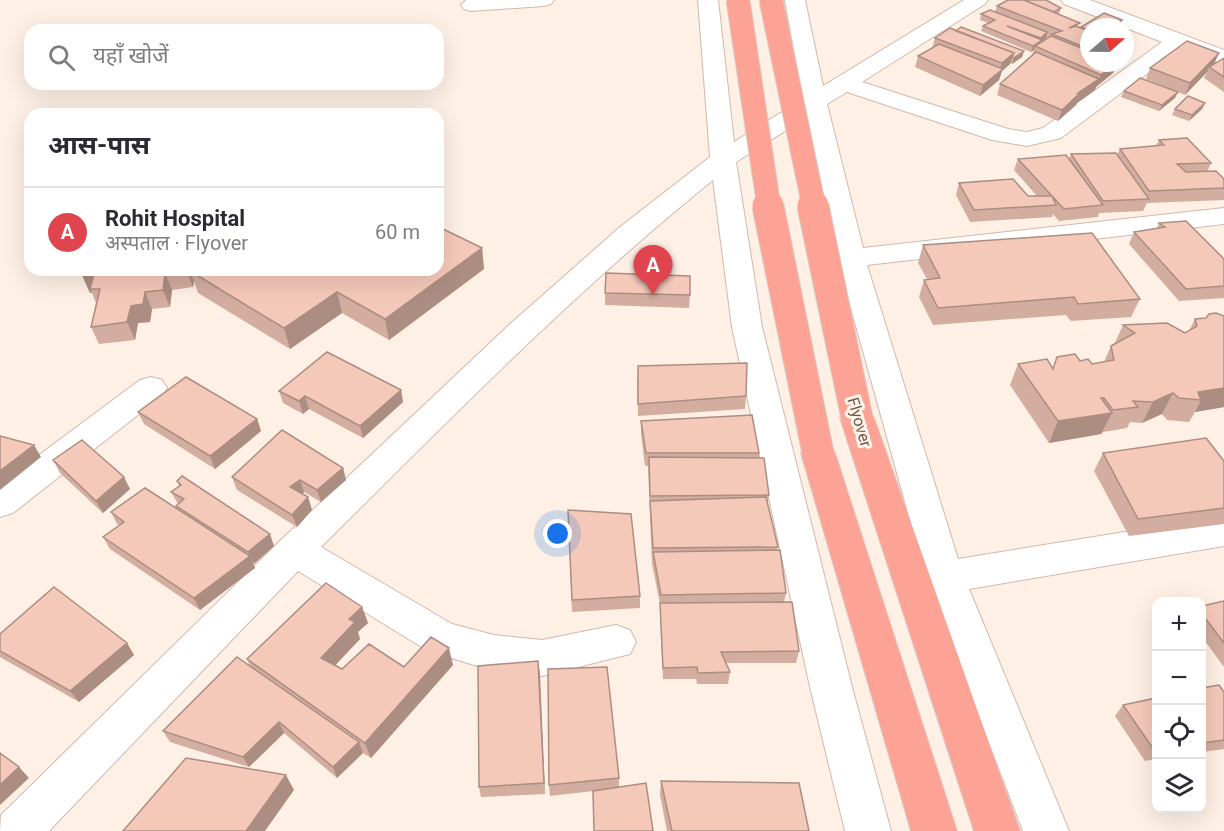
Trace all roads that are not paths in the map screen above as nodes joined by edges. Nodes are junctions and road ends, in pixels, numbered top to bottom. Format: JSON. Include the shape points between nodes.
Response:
{"nodes":[{"id":1,"x":544,"y":0,"type":"edge"},
{"id":2,"x":708,"y":0,"type":"edge"},
{"id":3,"x":738,"y":0,"type":"edge"},
{"id":4,"x":771,"y":0,"type":"edge"},
{"id":5,"x":795,"y":0,"type":"edge"},
{"id":6,"x":978,"y":0,"type":"edge"},
{"id":7,"x":1071,"y":0,"type":"edge"},
{"id":8,"x":471,"y":5,"type":"dead end"},
{"id":9,"x":1178,"y":40,"type":"junction"},
{"id":10,"x":1224,"y":58,"type":"edge"},
{"id":11,"x":846,"y":84,"type":"junction"},
{"id":12,"x":815,"y":102,"type":"junction"},
{"id":13,"x":723,"y":159,"type":"junction"},
{"id":14,"x":1224,"y":216,"type":"edge"},
{"id":15,"x":851,"y":258,"type":"junction"},
{"id":16,"x":151,"y":388,"type":"dead end"},
{"id":17,"x":0,"y":503,"type":"edge"},
{"id":18,"x":1224,"y":531,"type":"edge"},
{"id":19,"x":295,"y":550,"type":"junction"},
{"id":20,"x":945,"y":577,"type":"junction"},
{"id":21,"x":616,"y":642,"type":"dead end"},
{"id":22,"x":17,"y":831,"type":"edge"},
{"id":23,"x":868,"y":831,"type":"edge"},
{"id":24,"x":934,"y":831,"type":"edge"},
{"id":25,"x":997,"y":831,"type":"edge"},
{"id":26,"x":1046,"y":831,"type":"edge"}],
"edges":[{"from":1,"to":8,"type":"street"},
{"from":2,"to":13,"type":"street"},
{"from":3,"to":24,"type":"highway","bridge":true,"via":[[765,189],[818,453]]},
{"from":4,"to":25,"type":"highway","name":"Flyover","bridge":true,"via":[[857,418]]},
{"from":5,"to":12,"type":"street"},
{"from":6,"to":11,"type":"street"},
{"from":7,"to":9,"type":"street"},
{"from":9,"to":10,"type":"street"},
{"from":9,"to":11,"type":"street","via":[[1052,133],[1038,139],[1002,135]]},
{"from":11,"to":12,"type":"street"},
{"from":12,"to":13,"type":"street"},
{"from":12,"to":15,"type":"street"},
{"from":13,"to":19,"type":"street","via":[[630,233],[519,332]]},
{"from":13,"to":23,"type":"street","via":[[747,327]]},
{"from":14,"to":15,"type":"street"},
{"from":15,"to":20,"type":"street"},
{"from":16,"to":17,"type":"street"},
{"from":18,"to":20,"type":"street"},
{"from":19,"to":21,"type":"street","via":[[442,639],[494,653],[542,658]]},
{"from":19,"to":22,"type":"street"},
{"from":20,"to":26,"type":"street"}]}
